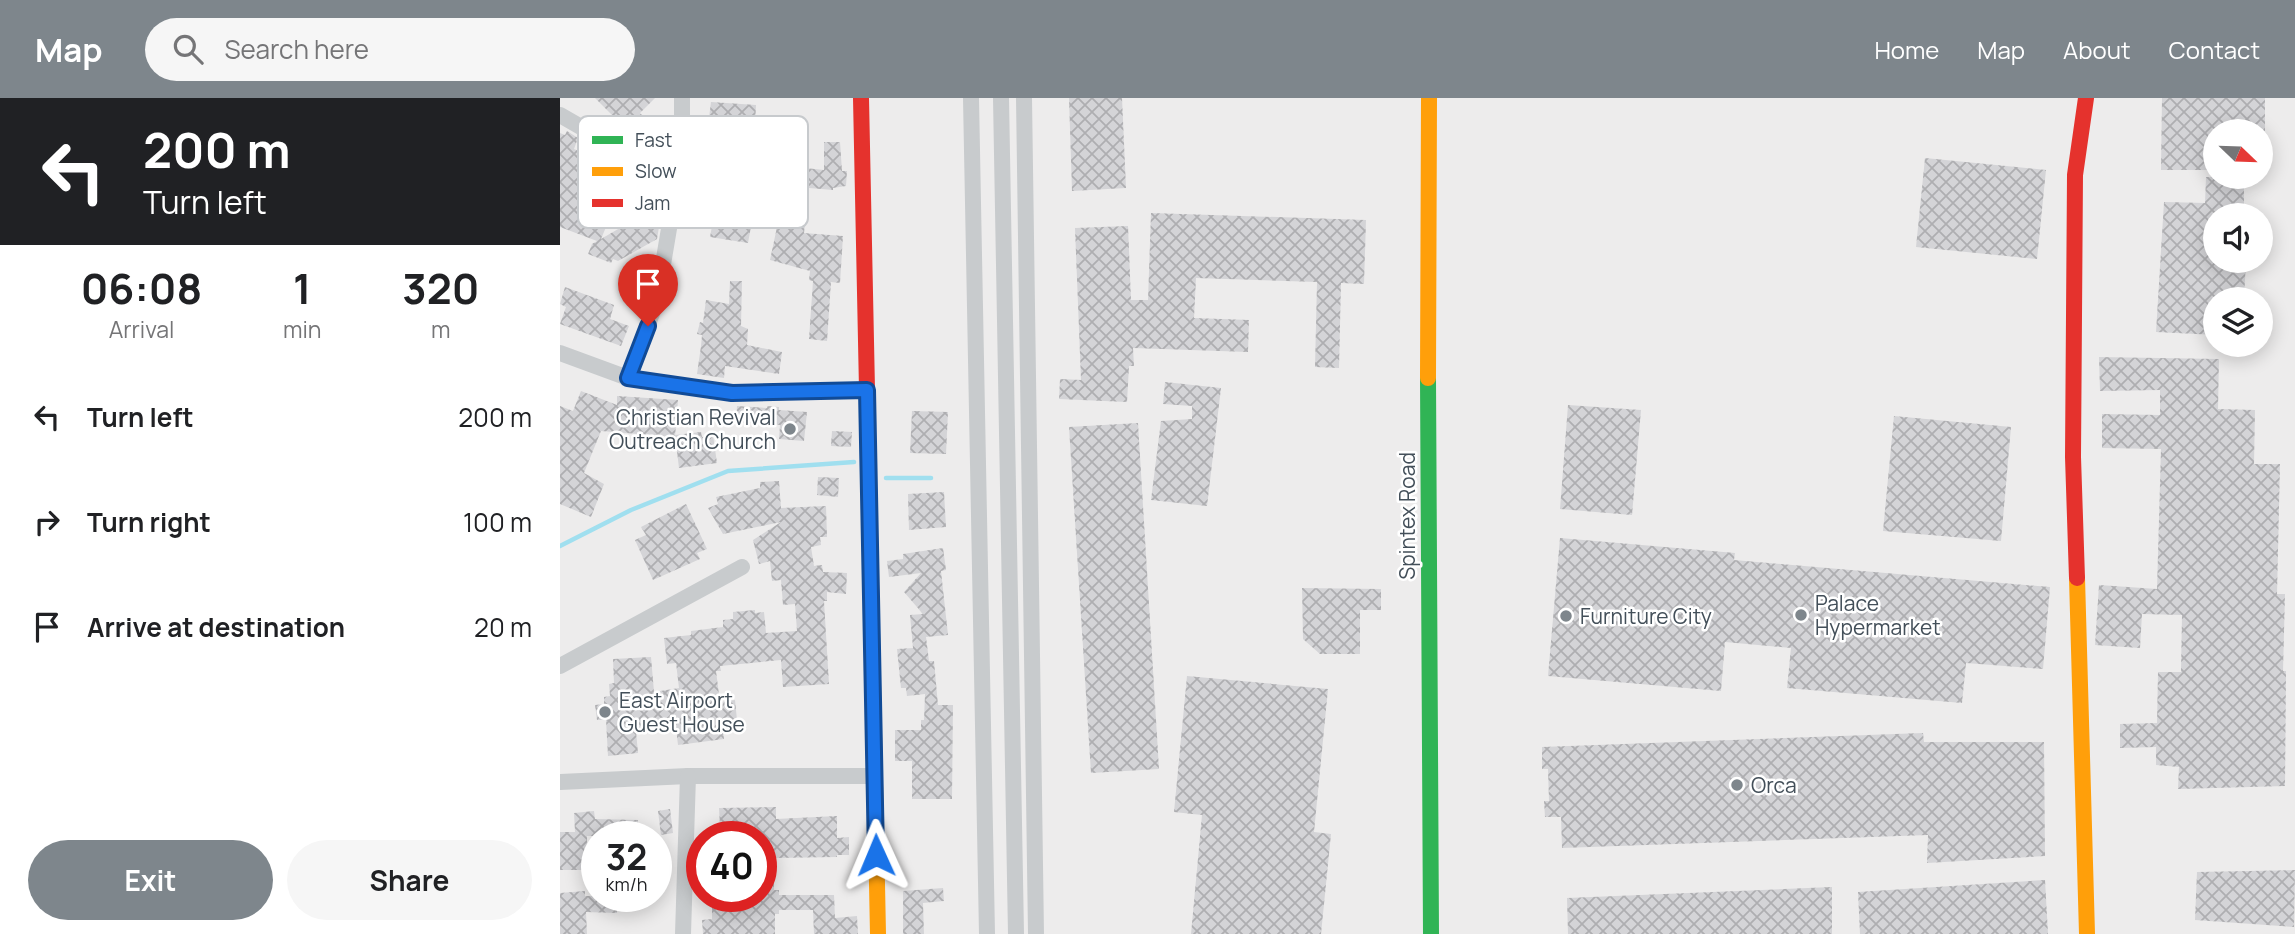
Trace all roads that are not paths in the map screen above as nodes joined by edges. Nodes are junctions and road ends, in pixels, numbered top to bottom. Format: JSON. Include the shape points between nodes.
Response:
{"nodes":[{"id":1,"x":682,"y":98,"type":"edge"},
{"id":2,"x":861,"y":98,"type":"edge"},
{"id":3,"x":971,"y":98,"type":"edge"},
{"id":4,"x":1001,"y":98,"type":"edge"},
{"id":5,"x":1024,"y":98,"type":"edge"},
{"id":6,"x":1429,"y":98,"type":"edge"},
{"id":7,"x":2087,"y":98,"type":"edge"},
{"id":8,"x":560,"y":115,"type":"edge"},
{"id":9,"x":682,"y":116,"type":"edge"},
{"id":10,"x":578,"y":125,"type":"edge"},
{"id":11,"x":669,"y":228,"type":"edge"},
{"id":12,"x":560,"y":353,"type":"edge"},
{"id":13,"x":628,"y":378,"type":"junction"},
{"id":14,"x":867,"y":390,"type":"junction"},
{"id":15,"x":742,"y":567,"type":"dead end"},
{"id":16,"x":560,"y":666,"type":"edge"},
{"id":17,"x":688,"y":776,"type":"junction"},
{"id":18,"x":874,"y":776,"type":"junction"},
{"id":19,"x":560,"y":782,"type":"edge"},
{"id":20,"x":682,"y":934,"type":"edge"},
{"id":21,"x":878,"y":934,"type":"edge"},
{"id":22,"x":987,"y":934,"type":"edge"},
{"id":23,"x":1016,"y":934,"type":"edge"},
{"id":24,"x":1036,"y":934,"type":"edge"},
{"id":25,"x":1431,"y":934,"type":"edge"},
{"id":26,"x":2087,"y":934,"type":"edge"}],
"edges":[{"from":1,"to":9,"type":"street"},
{"from":2,"to":14,"type":"street"},
{"from":3,"to":22,"type":"street"},
{"from":4,"to":23,"type":"street"},
{"from":5,"to":24,"type":"street"},
{"from":6,"to":25,"type":"street","name":"Spintex Road"},
{"from":7,"to":26,"type":"street","via":[[2075,175],[2073,457]]},
{"from":8,"to":10,"type":"street"},
{"from":11,"to":13,"type":"street","via":[[657,300]]},
{"from":12,"to":13,"type":"street"},
{"from":13,"to":14,"type":"street","via":[[732,393]]},
{"from":14,"to":18,"type":"street"},
{"from":15,"to":16,"type":"street"},
{"from":17,"to":18,"type":"street"},
{"from":17,"to":19,"type":"street"},
{"from":17,"to":20,"type":"street"},
{"from":18,"to":21,"type":"street"}]}
